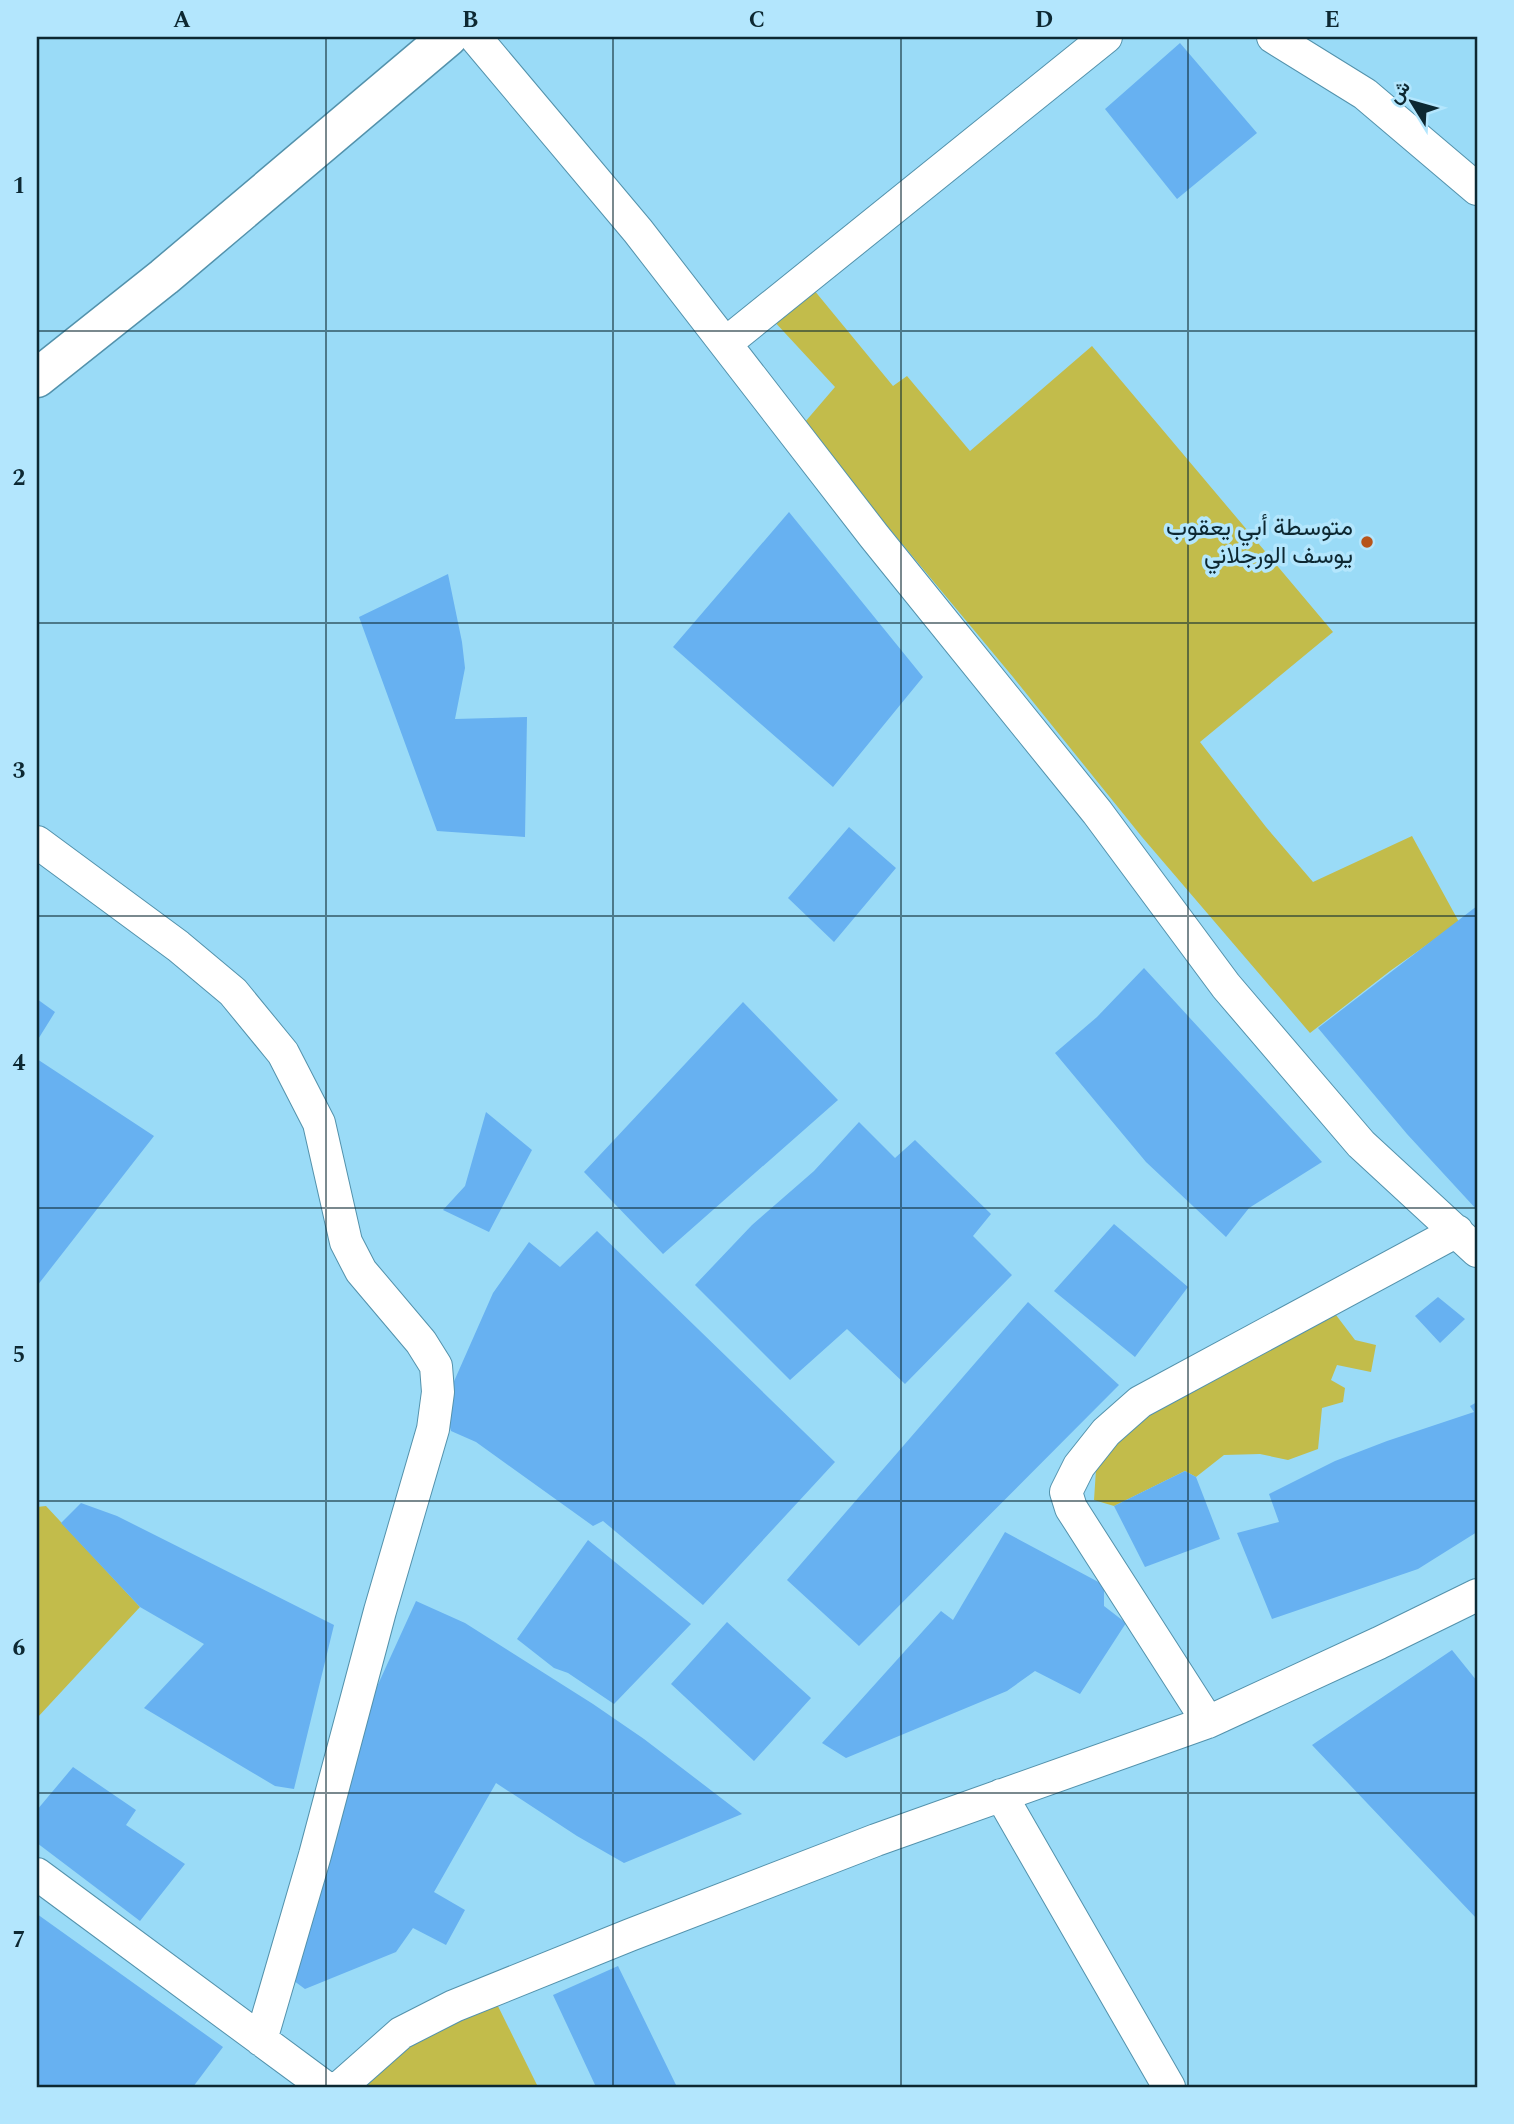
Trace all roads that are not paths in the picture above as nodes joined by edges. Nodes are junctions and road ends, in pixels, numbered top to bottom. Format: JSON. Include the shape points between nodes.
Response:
{"nodes":[{"id":1,"x":448,"y":37,"type":"edge"},
{"id":2,"x":475,"y":37,"type":"edge"},
{"id":3,"x":1106,"y":37,"type":"edge"},
{"id":4,"x":1273,"y":37,"type":"edge"},
{"id":5,"x":1477,"y":189,"type":"edge"},
{"id":6,"x":726,"y":343,"type":"junction"},
{"id":7,"x":37,"y":378,"type":"edge"},
{"id":8,"x":37,"y":842,"type":"edge"},
{"id":9,"x":1467,"y":1241,"type":"edge"},
{"id":10,"x":1477,"y":1595,"type":"edge"},
{"id":11,"x":1208,"y":1722,"type":"junction"},
{"id":12,"x":1001,"y":1795,"type":"junction"},
{"id":13,"x":37,"y":1874,"type":"edge"},
{"id":14,"x":261,"y":2040,"type":"junction"},
{"id":15,"x":325,"y":2087,"type":"edge"},
{"id":16,"x":340,"y":2087,"type":"edge"},
{"id":17,"x":1169,"y":2087,"type":"edge"}],
"edges":[{"from":1,"to":7,"type":"street"},
{"from":2,"to":6,"type":"street"},
{"from":3,"to":6,"type":"street"},
{"from":4,"to":5,"type":"street","via":[[1365,94]]},
{"from":6,"to":9,"type":"street","via":[[874,536],[1097,812],[1226,986],[1361,1144]]},
{"from":8,"to":14,"type":"street","via":[[233,992],[283,1053],[319,1123],[346,1242],[361,1271],[436,1366],[433,1429]]},
{"from":9,"to":11,"type":"street","via":[[1140,1402],[1105,1432],[1079,1465],[1066,1492],[1071,1508]]},
{"from":10,"to":11,"type":"street"},
{"from":11,"to":12,"type":"street"},
{"from":12,"to":16,"type":"street","via":[[454,2006],[401,2033]]},
{"from":12,"to":17,"type":"street"},
{"from":13,"to":14,"type":"street"},
{"from":14,"to":15,"type":"street"}]}
